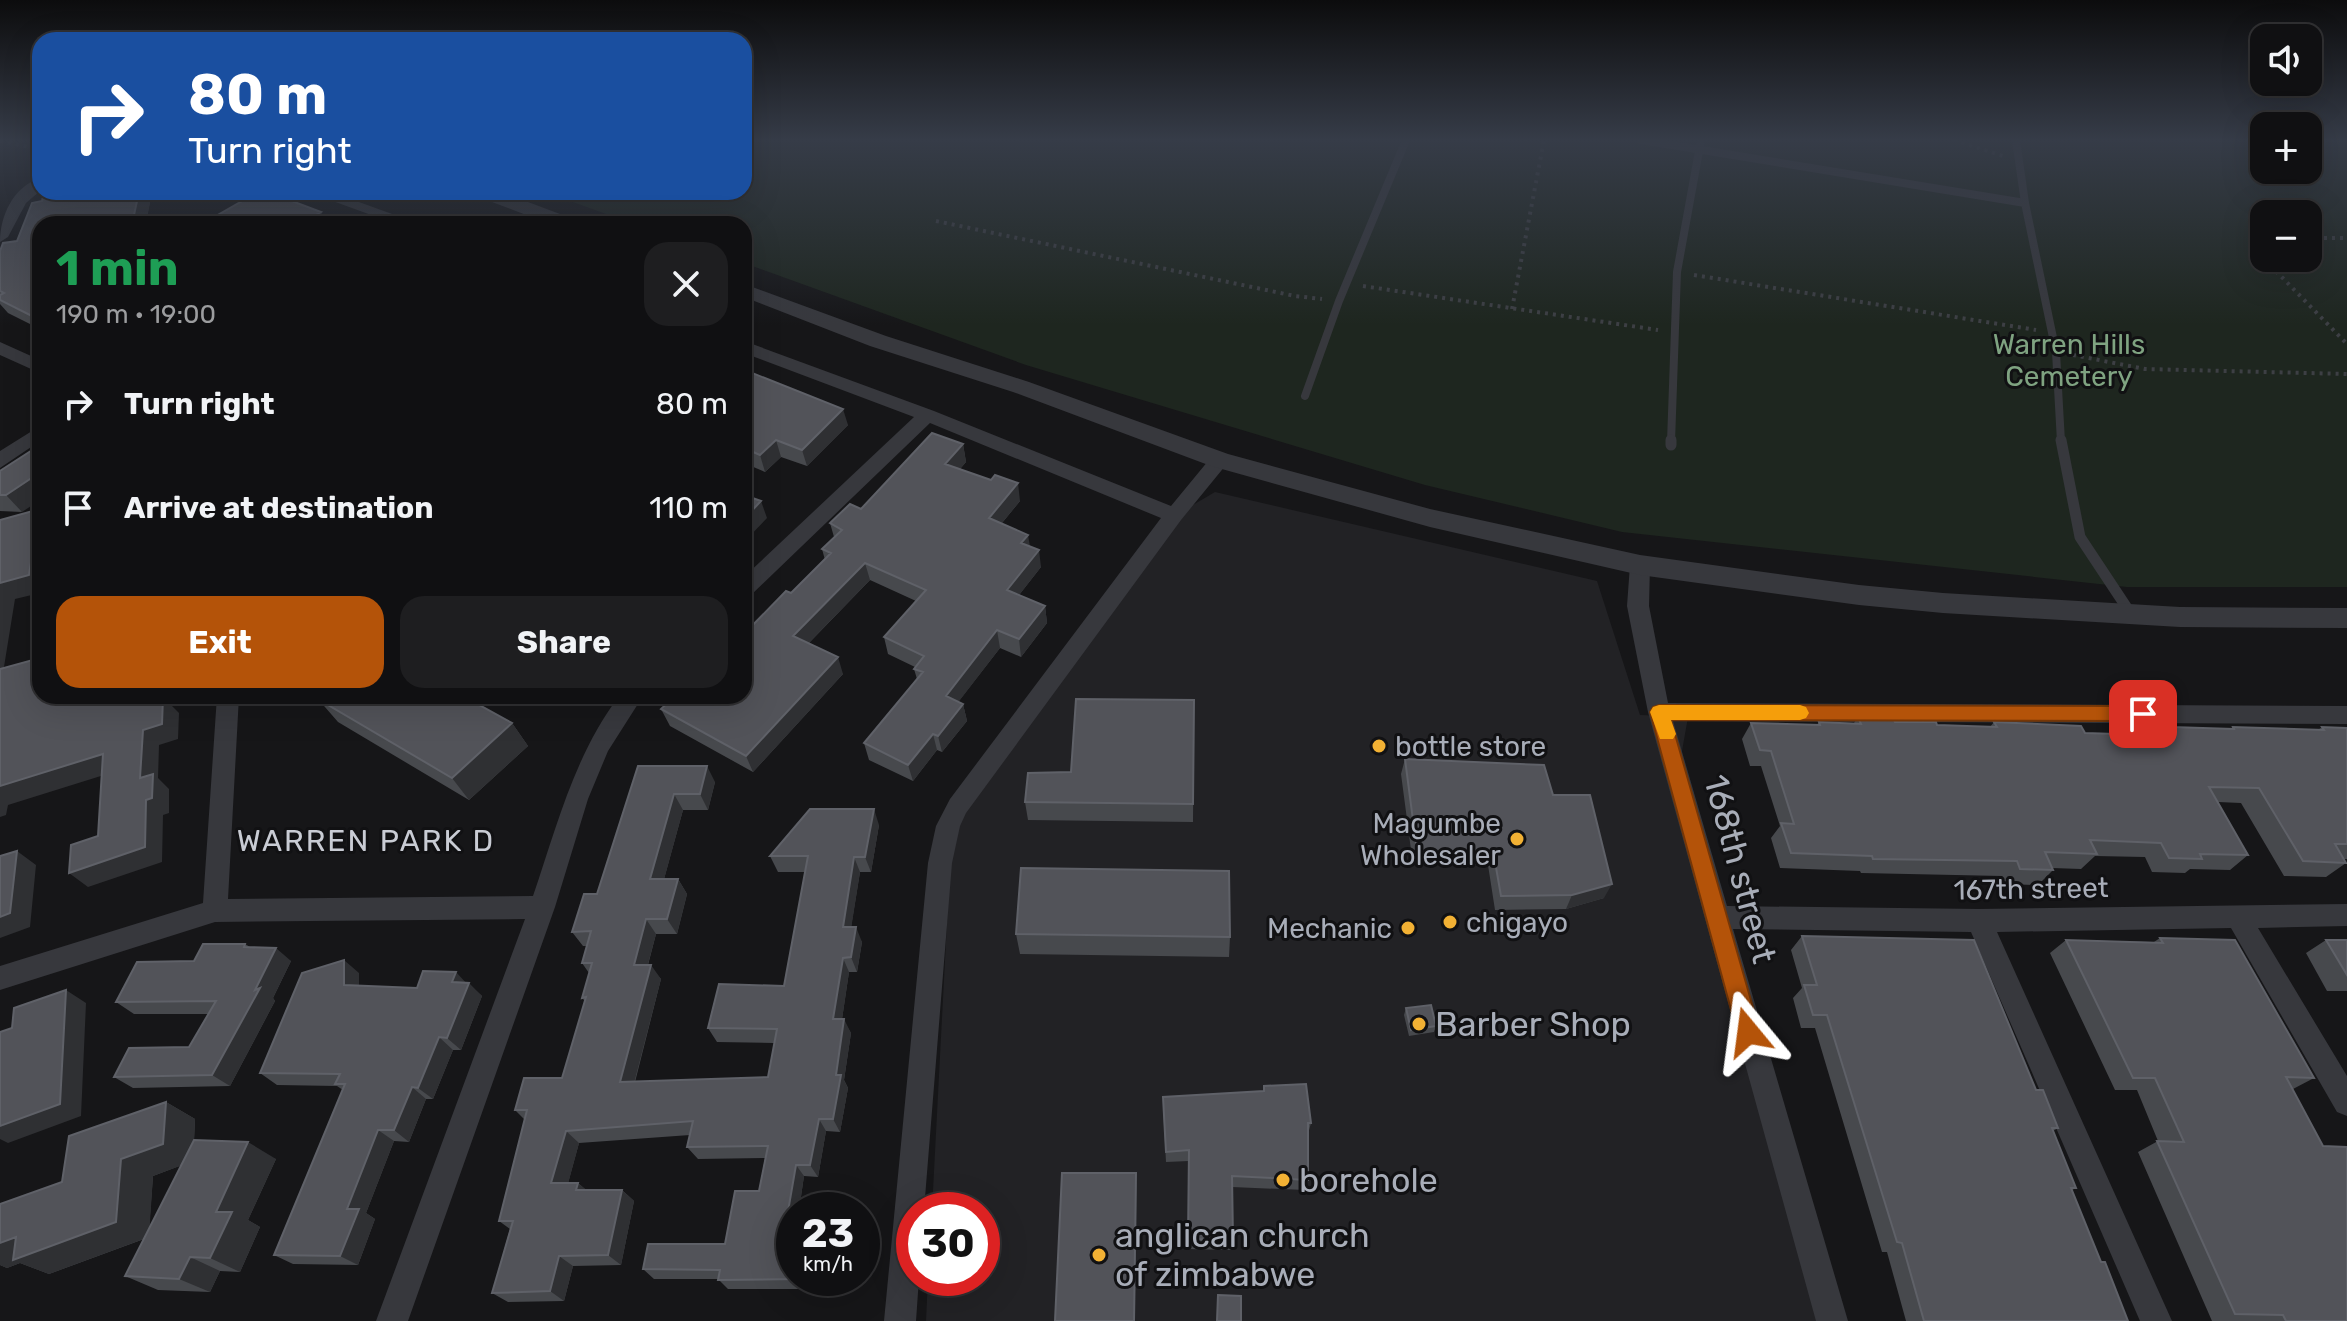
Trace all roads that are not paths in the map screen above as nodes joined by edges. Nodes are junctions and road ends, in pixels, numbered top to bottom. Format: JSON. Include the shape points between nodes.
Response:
{"nodes":[{"id":1,"x":19,"y":202,"type":"edge"},
{"id":2,"x":345,"y":202,"type":"edge"},
{"id":3,"x":509,"y":202,"type":"edge"},
{"id":4,"x":1381,"y":202,"type":"edge"},
{"id":5,"x":1690,"y":202,"type":"edge"},
{"id":6,"x":2018,"y":202,"type":"edge"},
{"id":7,"x":2025,"y":203,"type":"joint"},
{"id":8,"x":388,"y":216,"type":"edge"},
{"id":9,"x":548,"y":216,"type":"edge"},
{"id":10,"x":0,"y":237,"type":"edge"},
{"id":11,"x":752,"y":293,"type":"edge"},
{"id":12,"x":0,"y":348,"type":"edge"},
{"id":13,"x":752,"y":350,"type":"edge"},
{"id":14,"x":32,"y":363,"type":"edge"},
{"id":15,"x":1305,"y":396,"type":"dead end"},
{"id":16,"x":927,"y":415,"type":"junction"},
{"id":17,"x":32,"y":438,"type":"edge"},
{"id":18,"x":1671,"y":445,"type":"dead end"},
{"id":19,"x":1220,"y":460,"type":"junction"},
{"id":20,"x":0,"y":461,"type":"edge"},
{"id":21,"x":1174,"y":515,"type":"junction"},
{"id":22,"x":1640,"y":565,"type":"junction"},
{"id":23,"x":752,"y":581,"type":"edge"},
{"id":24,"x":2131,"y":615,"type":"junction"},
{"id":25,"x":2347,"y":618,"type":"edge"},
{"id":26,"x":228,"y":704,"type":"edge"},
{"id":27,"x":626,"y":704,"type":"edge"},
{"id":28,"x":1659,"y":712,"type":"junction"},
{"id":29,"x":2347,"y":715,"type":"edge"},
{"id":30,"x":542,"y":907,"type":"junction"},
{"id":31,"x":215,"y":911,"type":"junction"},
{"id":32,"x":2347,"y":915,"type":"edge"},
{"id":33,"x":1715,"y":917,"type":"junction"},
{"id":34,"x":2238,"y":917,"type":"junction"},
{"id":35,"x":1979,"y":921,"type":"junction"},
{"id":36,"x":0,"y":978,"type":"edge"},
{"id":37,"x":2347,"y":1102,"type":"edge"},
{"id":38,"x":392,"y":1321,"type":"edge"},
{"id":39,"x":900,"y":1321,"type":"edge"},
{"id":40,"x":1832,"y":1321,"type":"edge"},
{"id":41,"x":2156,"y":1321,"type":"edge"}],
"edges":[{"from":1,"to":10,"type":"street"},
{"from":2,"to":8,"type":"street"},
{"from":3,"to":9,"type":"street"},
{"from":4,"to":15,"type":"lane"},
{"from":5,"to":18,"type":"lane","via":[[1677,272]]},
{"from":6,"to":7,"type":"lane"},
{"from":7,"to":24,"type":"lane","via":[[2056,352],[2062,455],[2080,537]]},
{"from":11,"to":19,"type":"street"},
{"from":12,"to":14,"type":"street"},
{"from":13,"to":16,"type":"street"},
{"from":16,"to":21,"type":"street"},
{"from":16,"to":23,"type":"street"},
{"from":17,"to":20,"type":"street"},
{"from":19,"to":21,"type":"street"},
{"from":19,"to":22,"type":"street","via":[[1402,511]]},
{"from":21,"to":39,"type":"street","via":[[948,826]]},
{"from":22,"to":24,"type":"street","via":[[1859,595]]},
{"from":22,"to":28,"type":"street","name":"168th street","via":[[1638,606]]},
{"from":24,"to":25,"type":"street"},
{"from":26,"to":31,"type":"street"},
{"from":27,"to":30,"type":"street","via":[[585,770]]},
{"from":28,"to":29,"type":"street"},
{"from":28,"to":33,"type":"street","name":"168th street"},
{"from":30,"to":31,"type":"street"},
{"from":30,"to":38,"type":"street"},
{"from":31,"to":36,"type":"street"},
{"from":32,"to":34,"type":"street","name":"167th street"},
{"from":33,"to":35,"type":"street","name":"167th street"},
{"from":33,"to":40,"type":"street","name":"168th street"},
{"from":34,"to":35,"type":"street","name":"167th street"},
{"from":34,"to":37,"type":"street"},
{"from":35,"to":41,"type":"street"}]}
